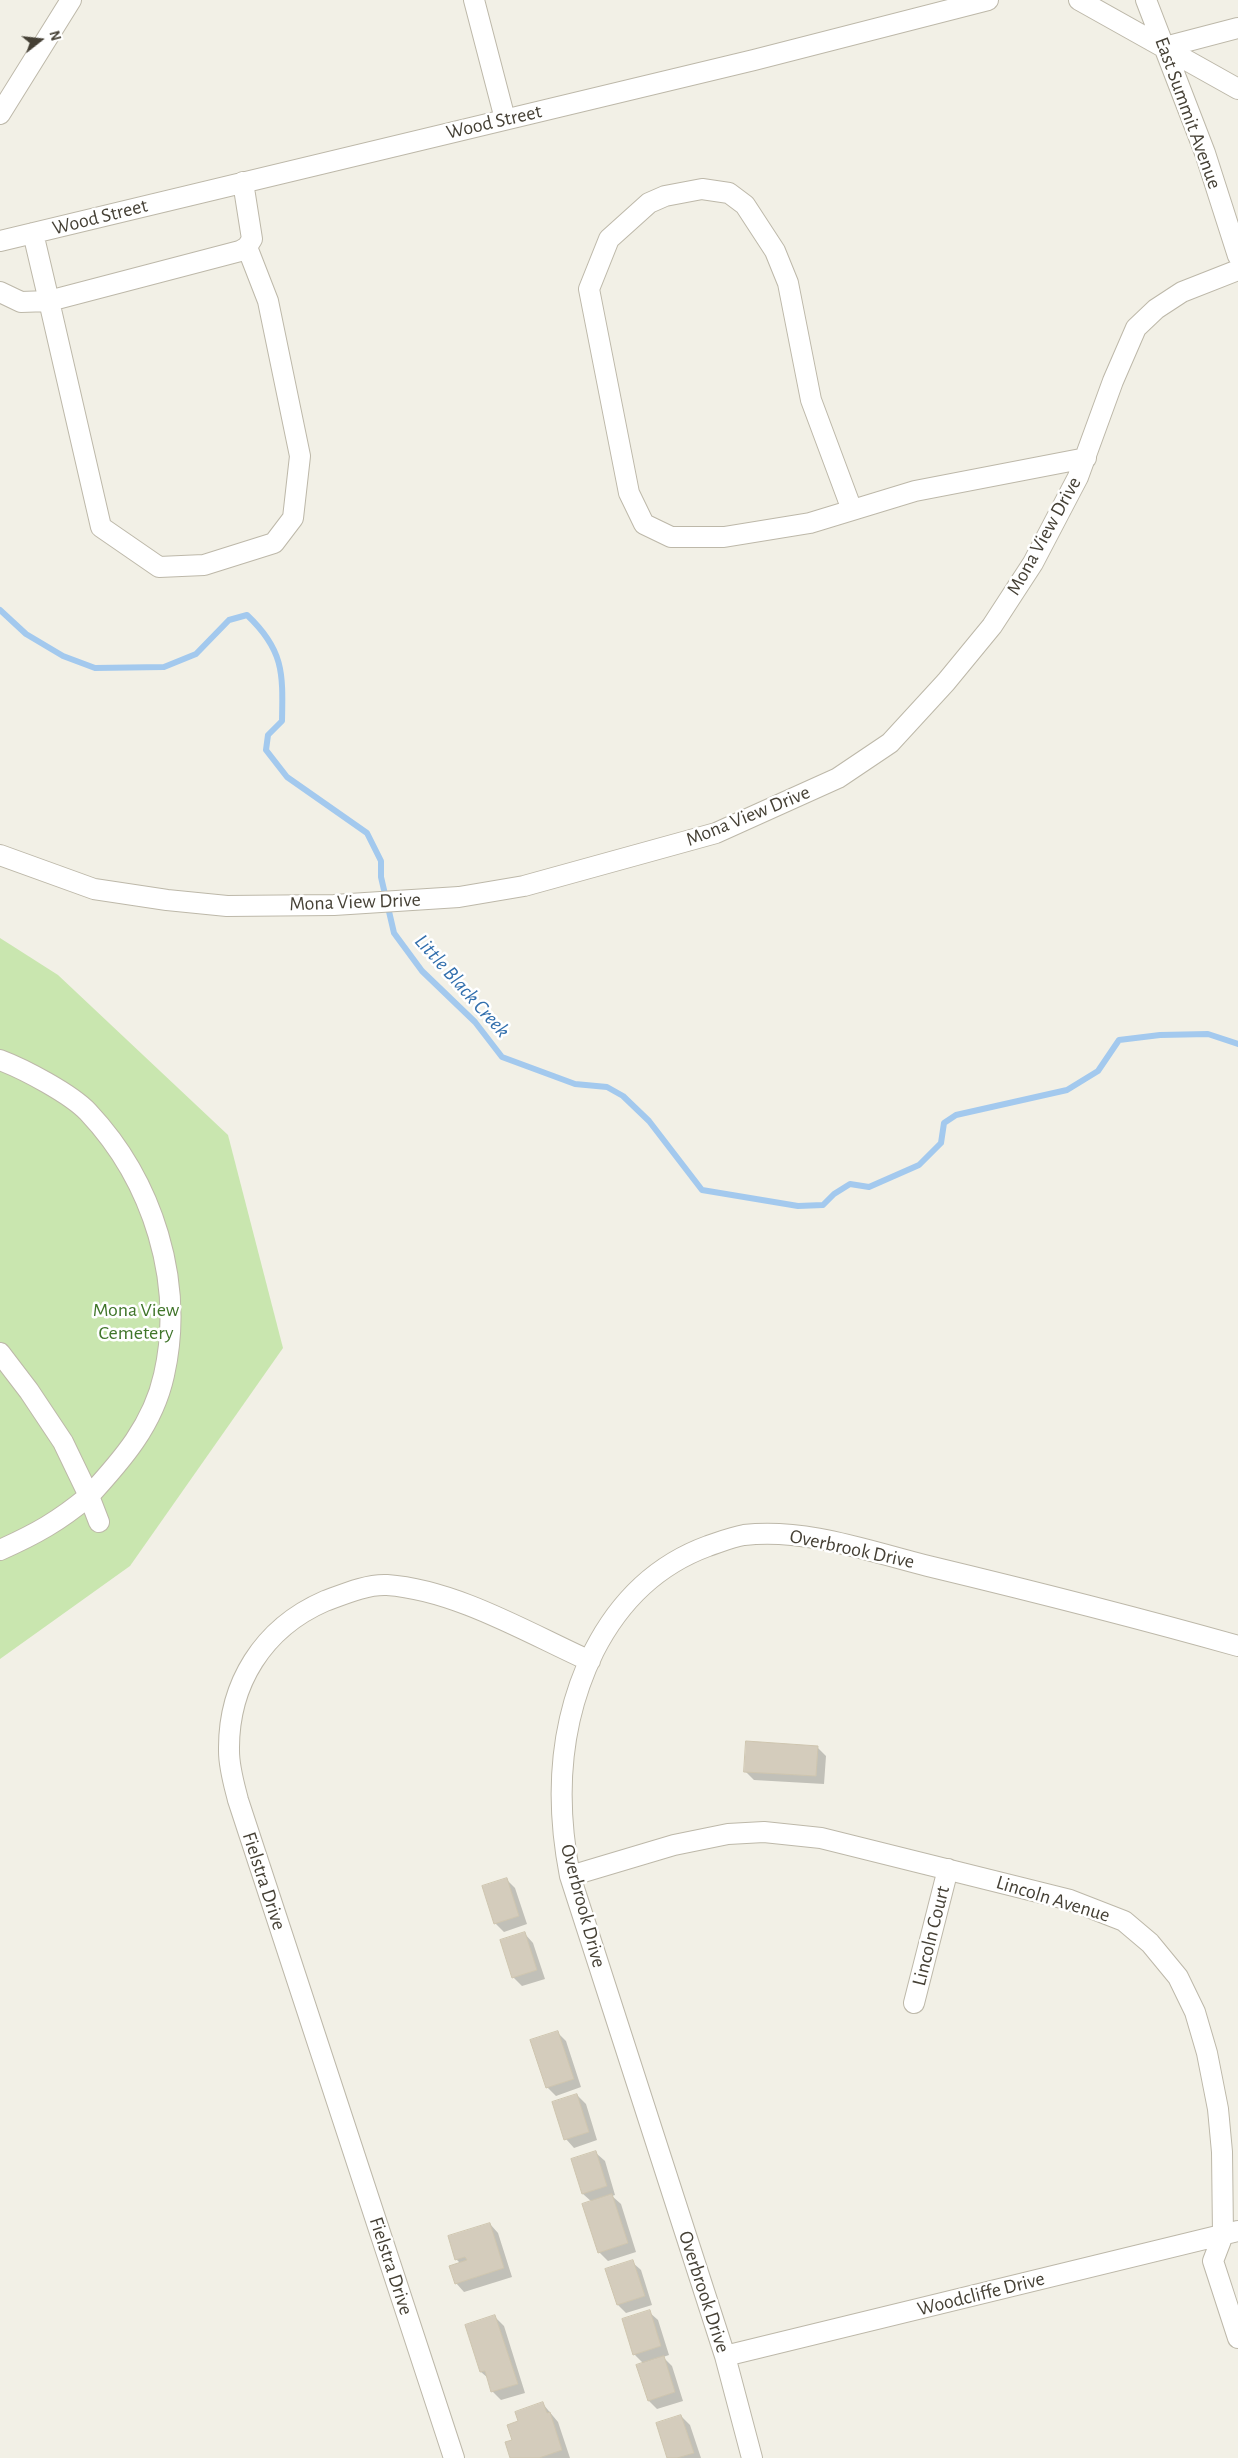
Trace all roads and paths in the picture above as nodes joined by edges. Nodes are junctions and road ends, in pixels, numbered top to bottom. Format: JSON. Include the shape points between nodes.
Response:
{"nodes":[{"id":1,"x":71,"y":0,"type":"edge"},
{"id":2,"x":474,"y":0,"type":"edge"},
{"id":3,"x":988,"y":0,"type":"edge"},
{"id":4,"x":1079,"y":0,"type":"edge"},
{"id":5,"x":1146,"y":0,"type":"edge"},
{"id":6,"x":1238,"y":28,"type":"edge"},
{"id":7,"x":1165,"y":47,"type":"junction"},
{"id":8,"x":1238,"y":89,"type":"edge"},
{"id":9,"x":0,"y":114,"type":"edge"},
{"id":10,"x":505,"y":119,"type":"junction"},
{"id":11,"x":243,"y":182,"type":"junction"},
{"id":12,"x":33,"y":234,"type":"junction"},
{"id":13,"x":0,"y":241,"type":"edge"},
{"id":14,"x":247,"y":247,"type":"junction"},
{"id":15,"x":1238,"y":256,"type":"edge"},
{"id":16,"x":1238,"y":270,"type":"edge"},
{"id":17,"x":0,"y":292,"type":"edge"},
{"id":18,"x":50,"y":301,"type":"junction"},
{"id":19,"x":1086,"y":458,"type":"junction"},
{"id":20,"x":852,"y":510,"type":"junction"},
{"id":21,"x":0,"y":855,"type":"edge"},
{"id":22,"x":0,"y":1060,"type":"edge"},
{"id":23,"x":0,"y":1353,"type":"edge"},
{"id":24,"x":89,"y":1496,"type":"junction"},
{"id":25,"x":99,"y":1522,"type":"dead end"},
{"id":26,"x":0,"y":1550,"type":"edge"},
{"id":27,"x":1238,"y":1646,"type":"edge"},
{"id":28,"x":590,"y":1661,"type":"junction"},
{"id":29,"x":948,"y":1869,"type":"junction"},
{"id":30,"x":570,"y":1876,"type":"junction"},
{"id":31,"x":914,"y":2003,"type":"dead end"},
{"id":32,"x":1231,"y":2233,"type":"edge"},
{"id":33,"x":1238,"y":2338,"type":"edge"},
{"id":34,"x":725,"y":2356,"type":"junction"},
{"id":35,"x":454,"y":2458,"type":"edge"},
{"id":36,"x":752,"y":2458,"type":"edge"}],
"edges":[{"from":1,"to":9,"type":"street"},
{"from":2,"to":10,"type":"street"},
{"from":3,"to":10,"type":"street","name":"Wood Street"},
{"from":4,"to":7,"type":"street"},
{"from":5,"to":7,"type":"street","name":"East Summit Avenue"},
{"from":6,"to":7,"type":"street"},
{"from":7,"to":8,"type":"street"},
{"from":7,"to":15,"type":"street","name":"East Summit Avenue"},
{"from":10,"to":11,"type":"street","name":"Wood Street"},
{"from":11,"to":12,"type":"street","name":"Wood Street"},
{"from":11,"to":14,"type":"street","via":[[252,240]]},
{"from":12,"to":13,"type":"street","name":"Wood Street"},
{"from":12,"to":18,"type":"street"},
{"from":14,"to":18,"type":"street"},
{"from":14,"to":18,"type":"street","via":[[268,301],[300,456],[293,518],[274,543],[204,565],[159,567],[101,527]]},
{"from":16,"to":19,"type":"street","name":"Mona View Drive","via":[[1182,292],[1156,309],[1136,328]]},
{"from":17,"to":18,"type":"street","via":[[21,302]]},
{"from":19,"to":20,"type":"street","via":[[915,491]]},
{"from":19,"to":21,"type":"street","name":"Mona View Drive","via":[[1042,547],[992,626],[890,743],[838,778],[716,833],[524,886],[459,897],[371,903],[227,906],[167,900],[94,889]]},
{"from":20,"to":20,"type":"street","via":[[810,523],[724,537],[671,537],[644,524],[629,493],[590,289],[609,239],[650,203],[665,196],[702,189],[729,192],[745,205],[775,251],[788,283],[811,400]]},
{"from":22,"to":24,"type":"street","via":[[59,1091],[87,1111],[116,1149],[147,1199],[168,1275],[169,1318],[164,1376],[149,1417],[127,1455]]},
{"from":23,"to":24,"type":"street","via":[[30,1391],[63,1442]]},
{"from":24,"to":25,"type":"street"},
{"from":24,"to":26,"type":"street","via":[[39,1533]]},
{"from":27,"to":28,"type":"street","name":"Overbrook Drive","via":[[1066,1599],[800,1534],[771,1533],[742,1535],[718,1542],[658,1571],[630,1596],[605,1629]]},
{"from":28,"to":30,"type":"street","name":"Overbrook Drive","via":[[575,1700],[561,1778],[564,1846]]},
{"from":28,"to":35,"type":"street","name":"Fielstra Drive","via":[[474,1608],[429,1592],[386,1585],[346,1592],[286,1624],[258,1654],[241,1680],[232,1716],[229,1751],[238,1800]]},
{"from":29,"to":30,"type":"street","name":"Lincoln Avenue","via":[[821,1838],[764,1832],[728,1834],[674,1845]]},
{"from":29,"to":31,"type":"street","name":"Lincoln Court"},
{"from":29,"to":32,"type":"street","name":"Lincoln Avenue","via":[[1070,1900],[1124,1921],[1150,1943],[1178,1977],[1195,2012],[1207,2053],[1218,2109]]},
{"from":30,"to":34,"type":"street","name":"Overbrook Drive"},
{"from":32,"to":33,"type":"street","name":"Lincoln Avenue","via":[[1213,2262]]},
{"from":32,"to":34,"type":"street","name":"Woodcliffe Drive"},
{"from":34,"to":36,"type":"street","name":"Overbrook Drive"}]}
